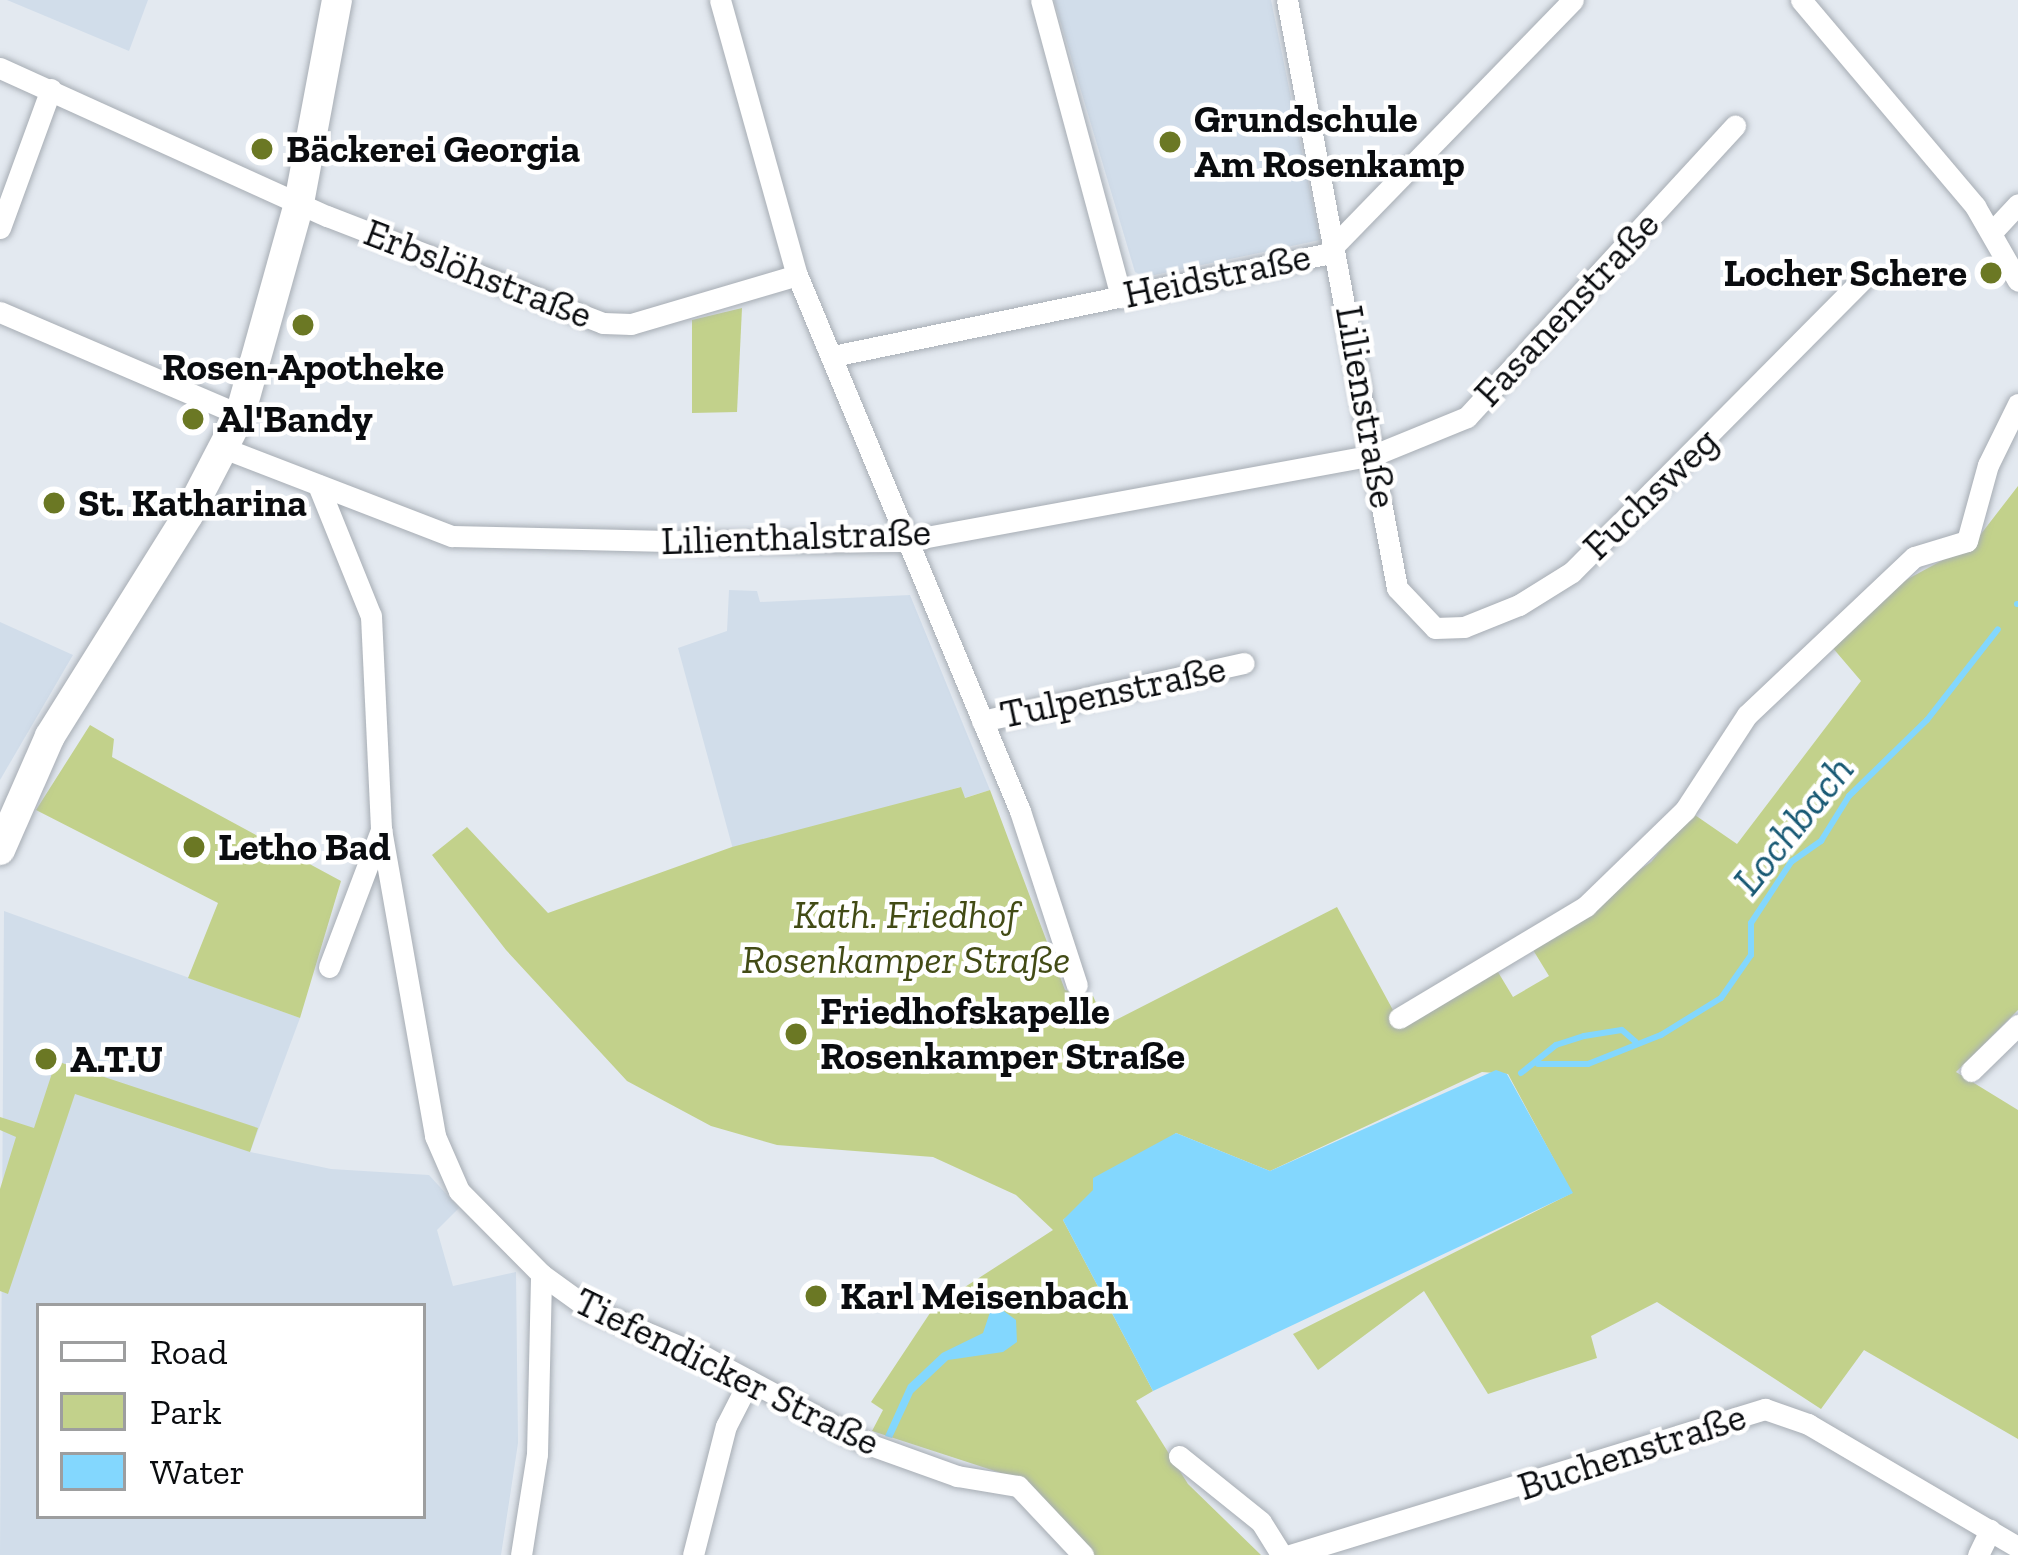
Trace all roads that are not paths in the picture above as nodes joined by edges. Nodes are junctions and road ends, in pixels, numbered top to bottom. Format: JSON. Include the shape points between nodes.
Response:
{"nodes":[{"id":1,"x":337,"y":0,"type":"edge"},
{"id":2,"x":720,"y":0,"type":"edge"},
{"id":3,"x":1040,"y":0,"type":"edge"},
{"id":4,"x":1287,"y":0,"type":"edge"},
{"id":5,"x":1573,"y":0,"type":"edge"},
{"id":6,"x":1801,"y":0,"type":"edge"},
{"id":7,"x":0,"y":68,"type":"edge"},
{"id":8,"x":51,"y":89,"type":"junction"},
{"id":9,"x":1735,"y":126,"type":"dead end"},
{"id":10,"x":299,"y":203,"type":"junction"},
{"id":11,"x":2018,"y":204,"type":"edge"},
{"id":12,"x":0,"y":228,"type":"edge"},
{"id":13,"x":1992,"y":232,"type":"junction"},
{"id":14,"x":1337,"y":245,"type":"junction"},
{"id":15,"x":797,"y":275,"type":"junction"},
{"id":16,"x":1863,"y":279,"type":"dead end"},
{"id":17,"x":2018,"y":281,"type":"edge"},
{"id":18,"x":1121,"y":297,"type":"junction"},
{"id":19,"x":0,"y":313,"type":"edge"},
{"id":20,"x":833,"y":356,"type":"junction"},
{"id":21,"x":2018,"y":404,"type":"edge"},
{"id":22,"x":240,"y":415,"type":"junction"},
{"id":23,"x":226,"y":449,"type":"junction"},
{"id":24,"x":1375,"y":455,"type":"junction"},
{"id":25,"x":318,"y":485,"type":"junction"},
{"id":26,"x":905,"y":541,"type":"junction"},
{"id":27,"x":1403,"y":603,"type":"joint"},
{"id":28,"x":1244,"y":663,"type":"dead end"},
{"id":29,"x":982,"y":721,"type":"junction"},
{"id":30,"x":381,"y":829,"type":"junction"},
{"id":31,"x":0,"y":850,"type":"edge"},
{"id":32,"x":329,"y":967,"type":"dead end"},
{"id":33,"x":1077,"y":985,"type":"dead end"},
{"id":34,"x":1400,"y":1018,"type":"dead end"},
{"id":35,"x":2018,"y":1025,"type":"edge"},
{"id":36,"x":1971,"y":1071,"type":"dead end"},
{"id":37,"x":541,"y":1274,"type":"junction"},
{"id":38,"x":749,"y":1381,"type":"junction"},
{"id":39,"x":1179,"y":1456,"type":"dead end"},
{"id":40,"x":2009,"y":1537,"type":"edge"},
{"id":41,"x":520,"y":1555,"type":"edge"},
{"id":42,"x":693,"y":1555,"type":"edge"},
{"id":43,"x":1083,"y":1555,"type":"edge"},
{"id":44,"x":1286,"y":1555,"type":"edge"},
{"id":45,"x":1978,"y":1555,"type":"edge"}],
"edges":[{"from":1,"to":10,"type":"main road"},
{"from":2,"to":15,"type":"street"},
{"from":3,"to":18,"type":"street"},
{"from":4,"to":14,"type":"street","name":"Lilienstraße"},
{"from":5,"to":14,"type":"street","name":"Heidstraße"},
{"from":6,"to":13,"type":"street"},
{"from":7,"to":8,"type":"street","name":"Erbslöhstraße"},
{"from":8,"to":10,"type":"street","name":"Erbslöhstraße"},
{"from":8,"to":12,"type":"street"},
{"from":9,"to":24,"type":"street","name":"Fasanenstraße","via":[[1467,417]]},
{"from":10,"to":15,"type":"street","name":"Erbslöhstraße","via":[[610,325]]},
{"from":10,"to":22,"type":"main road"},
{"from":11,"to":13,"type":"street"},
{"from":13,"to":17,"type":"street"},
{"from":14,"to":18,"type":"street","name":"Heidstraße","via":[[1319,256]]},
{"from":14,"to":24,"type":"street","name":"Lilienstraße"},
{"from":15,"to":20,"type":"street"},
{"from":16,"to":27,"type":"street","name":"Fuchsweg","via":[[1555,584],[1447,630]]},
{"from":18,"to":20,"type":"street","name":"Heidstraße"},
{"from":19,"to":22,"type":"street"},
{"from":20,"to":26,"type":"street"},
{"from":21,"to":34,"type":"street","via":[[1988,465],[1966,541],[1927,549],[1888,580],[1734,730],[1685,810],[1586,906]]},
{"from":22,"to":23,"type":"main road"},
{"from":23,"to":25,"type":"street","name":"Lilienthalstraße"},
{"from":23,"to":31,"type":"main road","via":[[50,736]]},
{"from":24,"to":26,"type":"street","name":"Lilienthalstraße"},
{"from":24,"to":27,"type":"street","name":"Lilienstraße"},
{"from":25,"to":26,"type":"street","name":"Lilienthalstraße","via":[[452,536]]},
{"from":25,"to":30,"type":"street","name":"Tiefendicker Straße","via":[[374,629]]},
{"from":26,"to":29,"type":"street"},
{"from":28,"to":29,"type":"street","name":"Tulpenstraße"},
{"from":29,"to":33,"type":"street","via":[[1067,939]]},
{"from":30,"to":32,"type":"street","name":"Tiefendicker Straße"},
{"from":30,"to":37,"type":"street","name":"Tiefendicker Straße","via":[[435,1136],[459,1191]]},
{"from":35,"to":36,"type":"street"},
{"from":37,"to":38,"type":"street","name":"Tiefendicker Straße","via":[[588,1308]]},
{"from":37,"to":41,"type":"street","via":[[537,1454]]},
{"from":38,"to":42,"type":"street","via":[[715,1462]]},
{"from":38,"to":43,"type":"street","name":"Tiefendicker Straße","via":[[868,1444],[957,1476],[1018,1486]]},
{"from":39,"to":44,"type":"street","via":[[1261,1522]]},
{"from":40,"to":44,"type":"street","name":"Buchenstraße","via":[[1808,1424],[1766,1409]]},
{"from":40,"to":45,"type":"street"}]}
